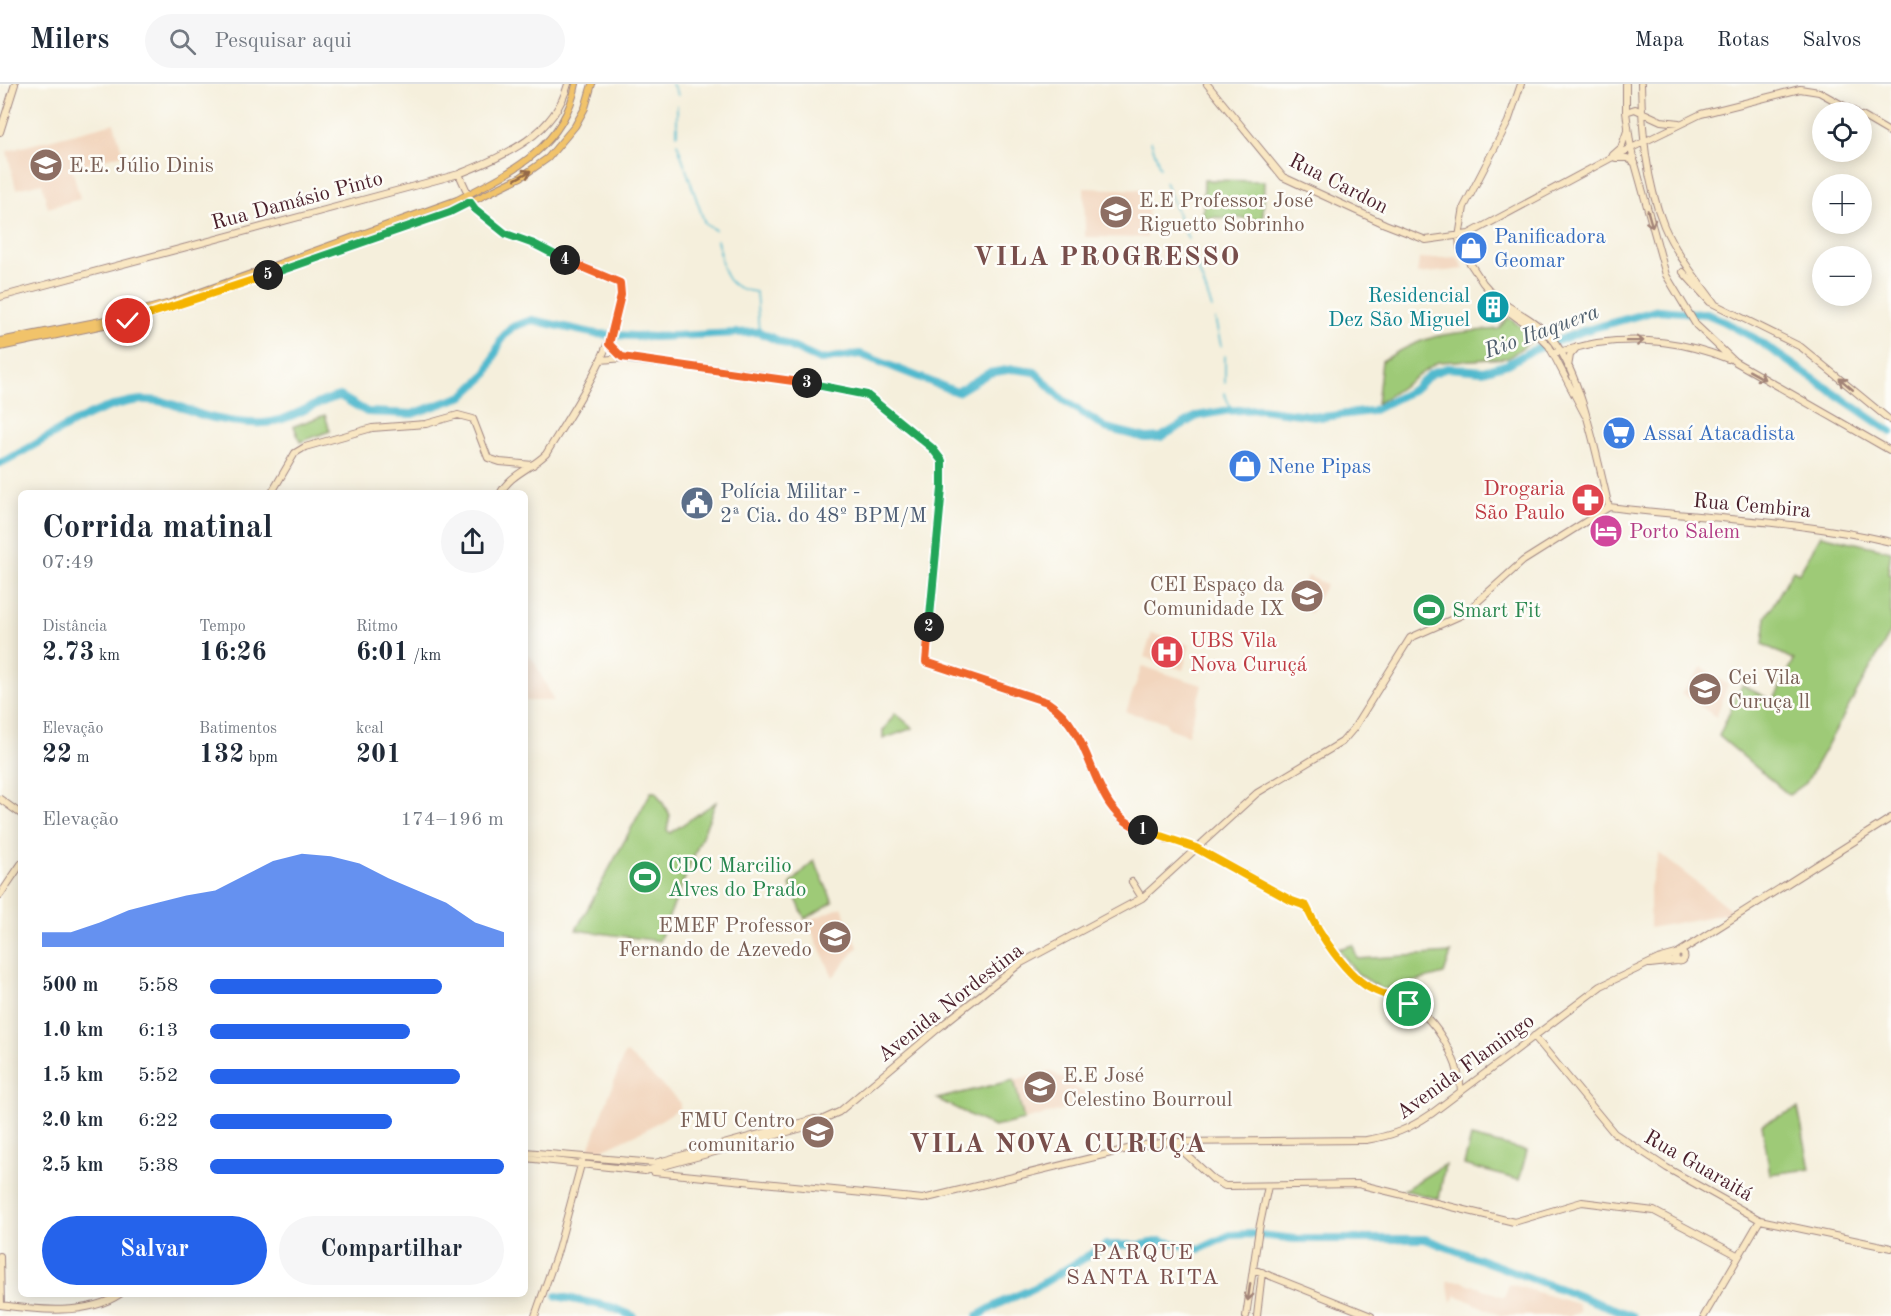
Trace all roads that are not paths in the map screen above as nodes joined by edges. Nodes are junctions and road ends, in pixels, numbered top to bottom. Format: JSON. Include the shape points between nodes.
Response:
{"nodes":[{"id":1,"x":15,"y":84,"type":"edge"},
{"id":2,"x":568,"y":84,"type":"edge"},
{"id":3,"x":576,"y":84,"type":"edge"},
{"id":4,"x":592,"y":84,"type":"edge"},
{"id":5,"x":1207,"y":84,"type":"edge"},
{"id":6,"x":1521,"y":84,"type":"edge"},
{"id":7,"x":1626,"y":84,"type":"edge"},
{"id":8,"x":1641,"y":84,"type":"edge"},
{"id":9,"x":1837,"y":102,"type":"edge"},
{"id":10,"x":1626,"y":112,"type":"junction"},
{"id":11,"x":1641,"y":112,"type":"junction"},
{"id":12,"x":1872,"y":122,"type":"edge"},
{"id":13,"x":1680,"y":123,"type":"junction"},
{"id":14,"x":1628,"y":127,"type":"junction"},
{"id":15,"x":0,"y":132,"type":"edge"},
{"id":16,"x":1891,"y":133,"type":"edge"},
{"id":17,"x":1644,"y":142,"type":"junction"},
{"id":18,"x":1631,"y":149,"type":"junction"},
{"id":19,"x":1609,"y":159,"type":"junction"},
{"id":20,"x":1635,"y":163,"type":"junction"},
{"id":21,"x":459,"y":174,"type":"junction"},
{"id":22,"x":469,"y":198,"type":"junction"},
{"id":23,"x":1459,"y":237,"type":"junction"},
{"id":24,"x":1440,"y":239,"type":"junction"},
{"id":25,"x":1461,"y":252,"type":"junction"},
{"id":26,"x":1691,"y":270,"type":"junction"},
{"id":27,"x":1683,"y":272,"type":"junction"},
{"id":28,"x":1666,"y":275,"type":"junction"},
{"id":29,"x":0,"y":297,"type":"edge"},
{"id":30,"x":1715,"y":304,"type":"junction"},
{"id":31,"x":0,"y":341,"type":"edge"},
{"id":32,"x":609,"y":343,"type":"junction"},
{"id":33,"x":1577,"y":346,"type":"junction"},
{"id":34,"x":0,"y":347,"type":"edge"},
{"id":35,"x":1556,"y":350,"type":"junction"},
{"id":36,"x":624,"y":358,"type":"junction"},
{"id":37,"x":602,"y":360,"type":"junction"},
{"id":38,"x":1734,"y":361,"type":"junction"},
{"id":39,"x":1568,"y":368,"type":"junction"},
{"id":40,"x":1585,"y":415,"type":"junction"},
{"id":41,"x":1891,"y":421,"type":"edge"},
{"id":42,"x":1891,"y":450,"type":"edge"},
{"id":43,"x":533,"y":465,"type":"junction"},
{"id":44,"x":273,"y":490,"type":"edge"},
{"id":45,"x":502,"y":490,"type":"edge"},
{"id":46,"x":1609,"y":507,"type":"junction"},
{"id":47,"x":1891,"y":542,"type":"edge"},
{"id":48,"x":0,"y":799,"type":"edge"},
{"id":49,"x":18,"y":812,"type":"edge"},
{"id":50,"x":1891,"y":818,"type":"edge"},
{"id":51,"x":1196,"y":848,"type":"junction"},
{"id":52,"x":18,"y":868,"type":"edge"},
{"id":53,"x":1132,"y":882,"type":"dead end"},
{"id":54,"x":0,"y":895,"type":"edge"},
{"id":55,"x":1142,"y":898,"type":"junction"},
{"id":56,"x":1534,"y":1036,"type":"junction"},
{"id":57,"x":1461,"y":1091,"type":"junction"},
{"id":58,"x":1174,"y":1143,"type":"junction"},
{"id":59,"x":528,"y":1152,"type":"edge"},
{"id":60,"x":528,"y":1158,"type":"edge"},
{"id":61,"x":582,"y":1161,"type":"junction"},
{"id":62,"x":673,"y":1162,"type":"junction"},
{"id":63,"x":645,"y":1171,"type":"junction"},
{"id":64,"x":679,"y":1174,"type":"junction"},
{"id":65,"x":1268,"y":1186,"type":"junction"},
{"id":66,"x":1760,"y":1220,"type":"junction"},
{"id":67,"x":1891,"y":1248,"type":"edge"},
{"id":68,"x":0,"y":1256,"type":"edge"},
{"id":69,"x":1738,"y":1256,"type":"junction"},
{"id":70,"x":1253,"y":1269,"type":"junction"},
{"id":71,"x":1262,"y":1272,"type":"junction"},
{"id":72,"x":1,"y":1291,"type":"edge"},
{"id":73,"x":112,"y":1297,"type":"edge"},
{"id":74,"x":0,"y":1305,"type":"edge"},
{"id":75,"x":537,"y":1316,"type":"edge"},
{"id":76,"x":1246,"y":1316,"type":"edge"},
{"id":77,"x":1257,"y":1316,"type":"edge"},
{"id":78,"x":1371,"y":1316,"type":"edge"},
{"id":79,"x":1704,"y":1316,"type":"edge"}],
"edges":[{"from":1,"to":15,"type":"street"},
{"from":2,"to":21,"type":"street","name":"Rua Damásio Pinto","via":[[558,109],[537,135],[500,157]]},
{"from":3,"to":22,"type":"main road","via":[[565,117],[543,147]]},
{"from":22,"to":4,"type":"main road","one_way":true,"via":[[521,177],[548,158],[575,126]]},
{"from":5,"to":24,"type":"street","name":"Rua Cardon","via":[[1283,177],[1415,238]]},
{"from":6,"to":23,"type":"street","via":[[1508,122],[1467,199]]},
{"from":7,"to":10,"type":"street"},
{"from":8,"to":11,"type":"street"},
{"from":9,"to":13,"type":"street","name":"Rua Cardon","via":[[1819,92],[1793,89]]},
{"from":10,"to":11,"type":"street"},
{"from":10,"to":14,"type":"street"},
{"from":11,"to":13,"type":"street","via":[[1660,121]]},
{"from":11,"to":17,"type":"street"},
{"from":12,"to":16,"type":"street"},
{"from":13,"to":17,"type":"street","name":"Rua Cardon"},
{"from":14,"to":18,"type":"street"},
{"from":14,"to":19,"type":"street","via":[[1621,148]]},
{"from":17,"to":18,"type":"street","name":"Rua Cardon"},
{"from":17,"to":26,"type":"street","via":[[1664,224]]},
{"from":18,"to":19,"type":"street","name":"Rua Cardon"},
{"from":18,"to":20,"type":"street"},
{"from":19,"to":20,"type":"street"},
{"from":19,"to":23,"type":"street","name":"Rua Cardon"},
{"from":20,"to":28,"type":"street","one_way":true},
{"from":21,"to":22,"type":"street"},
{"from":21,"to":29,"type":"street","name":"Rua Damásio Pinto"},
{"from":22,"to":31,"type":"main road","via":[[170,303]]},
{"from":22,"to":32,"type":"street","via":[[475,209],[506,234],[620,283],[621,295]]},
{"from":22,"to":34,"type":"main road","via":[[450,212],[167,310]]},
{"from":23,"to":24,"type":"street","name":"Rua Cardon"},
{"from":23,"to":25,"type":"street"},
{"from":24,"to":25,"type":"street"},
{"from":25,"to":35,"type":"street","via":[[1502,304],[1524,315]]},
{"from":26,"to":27,"type":"street"},
{"from":26,"to":30,"type":"street"},
{"from":27,"to":28,"type":"street"},
{"from":27,"to":30,"type":"street","via":[[1704,298]]},
{"from":28,"to":38,"type":"street","via":[[1696,325]]},
{"from":41,"to":30,"type":"street","one_way":true,"via":[[1801,347]]},
{"from":32,"to":36,"type":"street"},
{"from":32,"to":37,"type":"street"},
{"from":33,"to":35,"type":"street"},
{"from":33,"to":38,"type":"street","one_way":true,"via":[[1666,341]]},
{"from":33,"to":39,"type":"street","via":[[1570,355]]},
{"from":35,"to":39,"type":"street"},
{"from":35,"to":40,"type":"street","via":[[1579,409]]},
{"from":36,"to":37,"type":"street"},
{"from":36,"to":51,"type":"street","via":[[754,374],[860,393],[932,448],[942,461],[943,472],[926,662],[1055,707],[1075,728],[1098,783],[1119,817]]},
{"from":37,"to":43,"type":"street","via":[[546,454]]},
{"from":38,"to":42,"type":"street","one_way":true},
{"from":39,"to":40,"type":"street"},
{"from":40,"to":46,"type":"street"},
{"from":43,"to":44,"type":"street","via":[[488,458],[473,419],[458,415],[426,424],[372,428],[305,447],[295,453]]},
{"from":43,"to":45,"type":"street","via":[[509,479]]},
{"from":46,"to":47,"type":"street","name":"Rua Cembira","via":[[1822,527]]},
{"from":46,"to":51,"type":"street","name":"Avenida Nordestina","via":[[1523,561],[1464,614],[1410,638],[1346,738],[1257,793]]},
{"from":48,"to":49,"type":"street"},
{"from":50,"to":56,"type":"street","name":"Avenida Flamingo","via":[[1692,942],[1679,955],[1601,986]]},
{"from":51,"to":55,"type":"street","name":"Avenida Nordestina"},
{"from":51,"to":57,"type":"street","via":[[1306,906],[1330,946],[1359,981],[1409,1004],[1436,1030],[1455,1063]]},
{"from":52,"to":54,"type":"street"},
{"from":53,"to":55,"type":"street"},
{"from":55,"to":62,"type":"street","name":"Avenida Nordestina","via":[[1021,963],[838,1113],[806,1127]]},
{"from":56,"to":57,"type":"street","name":"Avenida Flamingo"},
{"from":56,"to":66,"type":"street","name":"Rua Guaraitá","via":[[1614,1133]]},
{"from":57,"to":58,"type":"street","name":"Avenida Flamingo","via":[[1408,1130],[1376,1139]]},
{"from":58,"to":64,"type":"street","name":"Avenida Flamingo","via":[[1144,1145],[923,1199]]},
{"from":58,"to":65,"type":"street","via":[[1221,1184]]},
{"from":59,"to":61,"type":"street","name":"Avenida Nordestina"},
{"from":60,"to":61,"type":"street","name":"Avenida Nordestina"},
{"from":61,"to":62,"type":"street","name":"Avenida Nordestina"},
{"from":61,"to":63,"type":"street","name":"Avenida Nordestina"},
{"from":61,"to":75,"type":"street"},
{"from":62,"to":63,"type":"street","name":"Avenida Nordestina"},
{"from":62,"to":64,"type":"street"},
{"from":63,"to":64,"type":"street","name":"Avenida Flamingo"},
{"from":65,"to":69,"type":"street","via":[[1358,1184],[1514,1222],[1582,1202],[1654,1211]]},
{"from":65,"to":70,"type":"street"},
{"from":66,"to":67,"type":"street","name":"Rua Guaraitá"},
{"from":66,"to":69,"type":"street"},
{"from":68,"to":72,"type":"street"},
{"from":69,"to":79,"type":"street"},
{"from":70,"to":71,"type":"street"},
{"from":70,"to":76,"type":"street","one_way":true},
{"from":71,"to":77,"type":"street"},
{"from":71,"to":78,"type":"street"},
{"from":72,"to":74,"type":"street"},
{"from":73,"to":74,"type":"street","via":[[84,1308]]}]}
